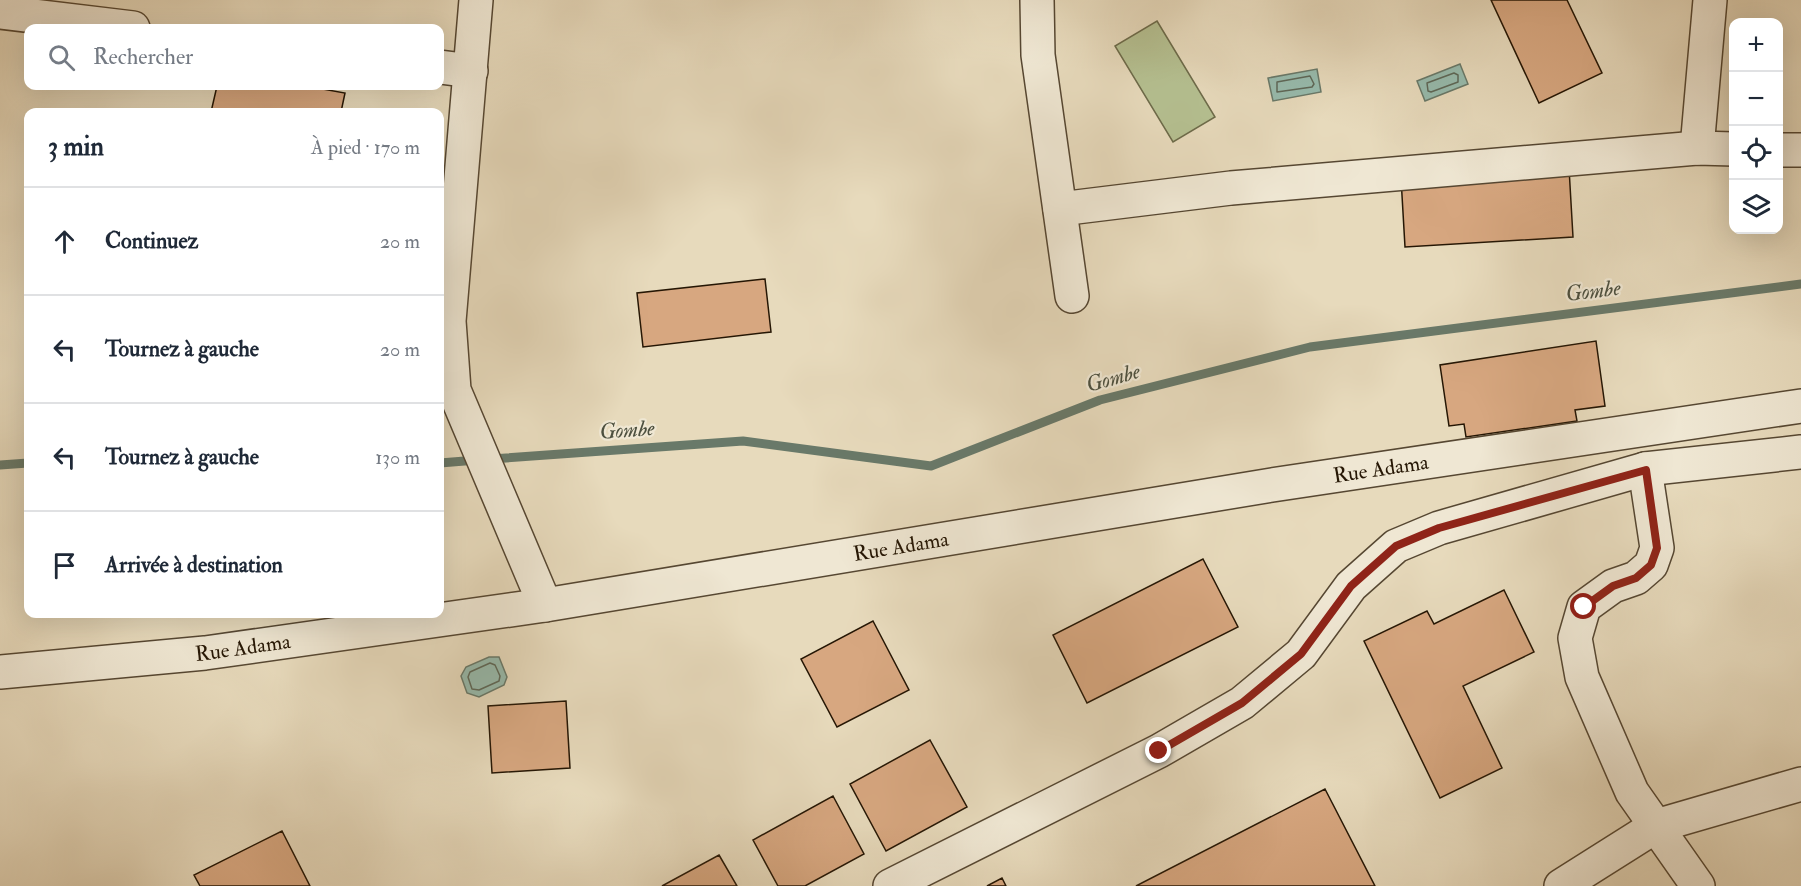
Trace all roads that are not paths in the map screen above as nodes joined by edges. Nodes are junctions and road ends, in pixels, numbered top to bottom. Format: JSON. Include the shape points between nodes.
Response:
{"nodes":[{"id":1,"x":476,"y":0,"type":"edge"},
{"id":2,"x":1037,"y":0,"type":"edge"},
{"id":3,"x":1710,"y":0,"type":"edge"},
{"id":4,"x":0,"y":12,"type":"edge"},
{"id":5,"x":100,"y":24,"type":"edge"},
{"id":6,"x":455,"y":69,"type":"edge"},
{"id":7,"x":1697,"y":148,"type":"junction"},
{"id":8,"x":1729,"y":149,"type":"edge"},
{"id":9,"x":1783,"y":150,"type":"edge"},
{"id":10,"x":1801,"y":150,"type":"edge"},
{"id":11,"x":1060,"y":209,"type":"junction"},
{"id":12,"x":1072,"y":296,"type":"dead end"},
{"id":13,"x":1801,"y":406,"type":"edge"},
{"id":14,"x":1801,"y":452,"type":"edge"},
{"id":15,"x":1646,"y":470,"type":"junction"},
{"id":16,"x":545,"y":605,"type":"junction"},
{"id":17,"x":0,"y":672,"type":"edge"},
{"id":18,"x":1801,"y":784,"type":"edge"},
{"id":19,"x":1656,"y":826,"type":"junction"},
{"id":20,"x":890,"y":886,"type":"edge"},
{"id":21,"x":1561,"y":886,"type":"edge"},
{"id":22,"x":1698,"y":886,"type":"edge"}],
"edges":[{"from":1,"to":6,"type":"street"},
{"from":2,"to":11,"type":"street","via":[[1038,55]]},
{"from":3,"to":7,"type":"street"},
{"from":4,"to":5,"type":"street"},
{"from":6,"to":16,"type":"street","via":[[449,321],[454,390]]},
{"from":7,"to":8,"type":"street"},
{"from":7,"to":11,"type":"street","via":[[1231,188]]},
{"from":9,"to":10,"type":"street"},
{"from":11,"to":12,"type":"street"},
{"from":13,"to":16,"type":"street","name":"Rue Adama","via":[[1272,485]]},
{"from":14,"to":15,"type":"street"},
{"from":15,"to":19,"type":"street","via":[[1657,548],[1651,565],[1636,578],[1613,586],[1584,607],[1575,638],[1582,677],[1632,792]]},
{"from":15,"to":20,"type":"street","via":[[1439,528],[1396,546],[1351,586],[1301,654],[1242,703],[1159,751]]},
{"from":16,"to":17,"type":"street","name":"Rue Adama","via":[[205,653]]},
{"from":18,"to":19,"type":"street"},
{"from":19,"to":21,"type":"street"},
{"from":19,"to":22,"type":"street"}]}
